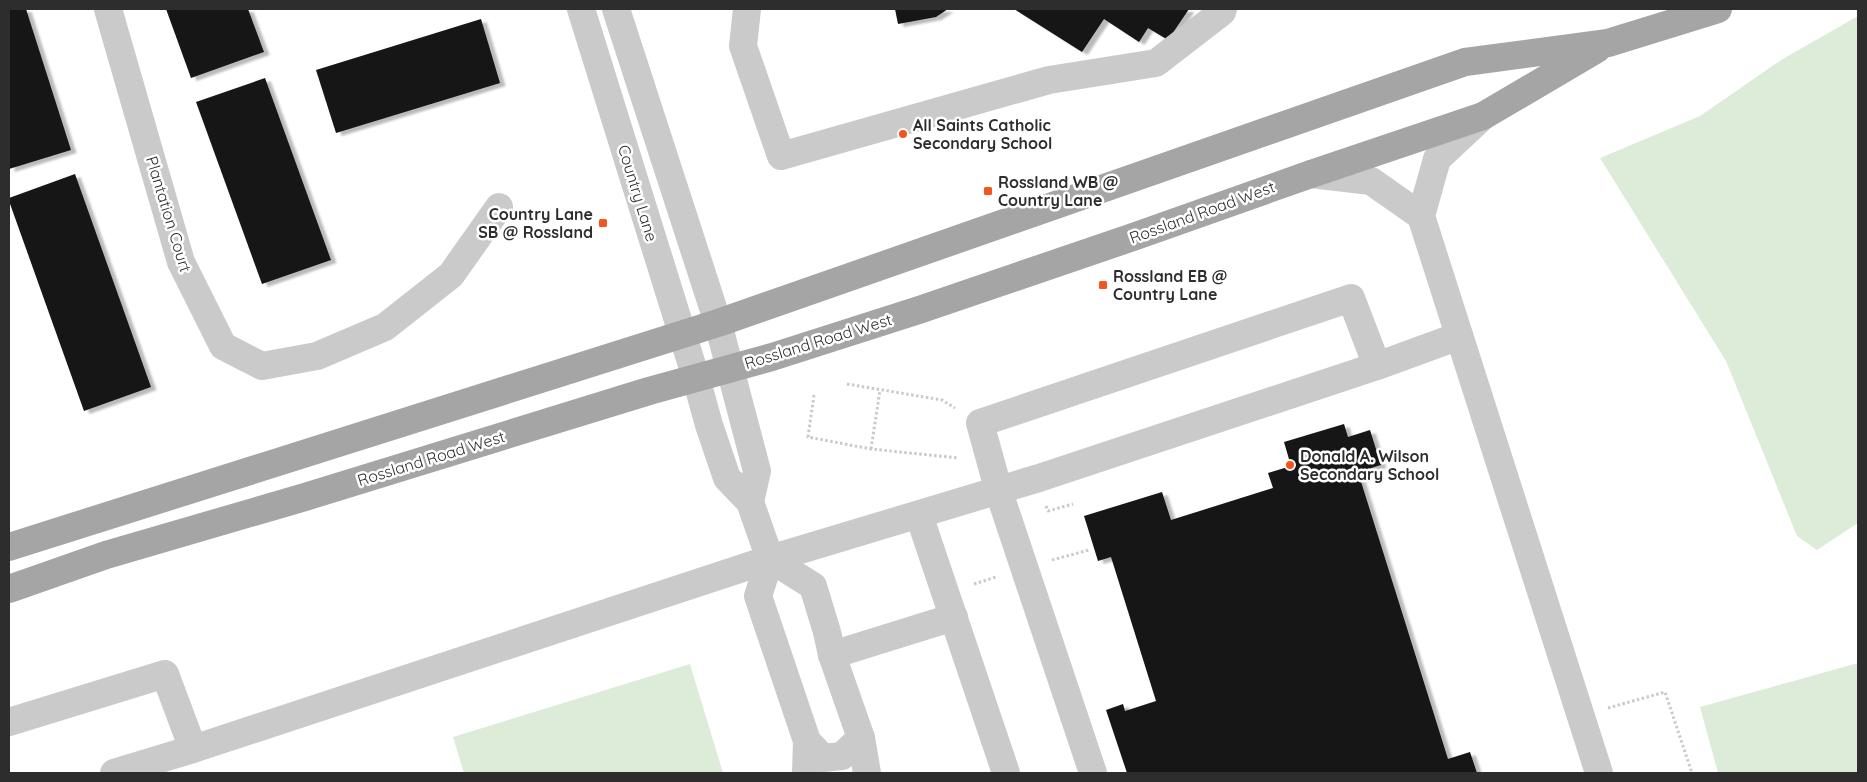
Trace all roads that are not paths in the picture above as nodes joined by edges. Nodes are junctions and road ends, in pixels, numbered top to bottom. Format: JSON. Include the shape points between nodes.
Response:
{"nodes":[{"id":1,"x":108,"y":9,"type":"edge"},
{"id":2,"x":581,"y":9,"type":"edge"},
{"id":3,"x":616,"y":9,"type":"edge"},
{"id":4,"x":747,"y":9,"type":"edge"},
{"id":5,"x":1223,"y":9,"type":"edge"},
{"id":6,"x":1718,"y":9,"type":"edge"},
{"id":7,"x":1608,"y":43,"type":"junction"},
{"id":8,"x":1483,"y":116,"type":"junction"},
{"id":9,"x":1311,"y":174,"type":"junction"},
{"id":10,"x":499,"y":207,"type":"dead end"},
{"id":11,"x":1421,"y":216,"type":"junction"},
{"id":12,"x":718,"y":323,"type":"junction"},
{"id":13,"x":682,"y":334,"type":"junction"},
{"id":14,"x":1459,"y":336,"type":"junction"},
{"id":15,"x":1377,"y":366,"type":"junction"},
{"id":16,"x":730,"y":368,"type":"junction"},
{"id":17,"x":696,"y":378,"type":"junction"},
{"id":18,"x":999,"y":492,"type":"junction"},
{"id":19,"x":750,"y":502,"type":"junction"},
{"id":20,"x":919,"y":515,"type":"junction"},
{"id":21,"x":9,"y":547,"type":"edge"},
{"id":22,"x":770,"y":559,"type":"junction"},
{"id":23,"x":9,"y":589,"type":"edge"},
{"id":24,"x":954,"y":617,"type":"junction"},
{"id":25,"x":832,"y":655,"type":"junction"},
{"id":26,"x":9,"y":722,"type":"edge"},
{"id":27,"x":861,"y":738,"type":"junction"},
{"id":28,"x":807,"y":740,"type":"junction"},
{"id":29,"x":193,"y":749,"type":"junction"},
{"id":30,"x":114,"y":773,"type":"edge"},
{"id":31,"x":806,"y":773,"type":"edge"},
{"id":32,"x":867,"y":773,"type":"edge"},
{"id":33,"x":1006,"y":773,"type":"edge"},
{"id":34,"x":1093,"y":773,"type":"edge"},
{"id":35,"x":1599,"y":773,"type":"edge"}],
"edges":[{"from":1,"to":10,"type":"street","name":"Plantation Court","via":[[181,262],[223,346],[262,366],[317,356],[386,327],[450,275]]},
{"from":2,"to":13,"type":"street","name":"Country Lane"},
{"from":3,"to":12,"type":"street"},
{"from":4,"to":5,"type":"street","via":[[743,46],[781,156],[1049,80],[1156,63]]},
{"from":6,"to":7,"type":"main road","name":"Rossland Road West"},
{"from":7,"to":8,"type":"main road","name":"Rossland Road West"},
{"from":7,"to":12,"type":"main road","name":"Rossland Road West","via":[[1465,62]]},
{"from":8,"to":9,"type":"main road","name":"Rossland Road West"},
{"from":8,"to":11,"type":"street","via":[[1437,159]]},
{"from":9,"to":11,"type":"street","via":[[1371,181]]},
{"from":9,"to":16,"type":"main road","name":"Rossland Road West","via":[[919,310]]},
{"from":11,"to":14,"type":"street"},
{"from":12,"to":13,"type":"main road","name":"Rossland Road West"},
{"from":12,"to":16,"type":"street"},
{"from":13,"to":17,"type":"street","name":"Country Lane"},
{"from":13,"to":21,"type":"main road","name":"Rossland Road West"},
{"from":14,"to":15,"type":"street"},
{"from":14,"to":35,"type":"street"},
{"from":15,"to":18,"type":"street"},
{"from":15,"to":18,"type":"street","via":[[1351,298],[980,422]]},
{"from":16,"to":17,"type":"main road","name":"Rossland Road West"},
{"from":16,"to":19,"type":"street","via":[[756,471]]},
{"from":17,"to":19,"type":"street","name":"Country Lane","via":[[727,478]]},
{"from":17,"to":23,"type":"main road","name":"Rossland Road West","via":[[106,555]]},
{"from":18,"to":20,"type":"street"},
{"from":18,"to":34,"type":"street"},
{"from":19,"to":22,"type":"street"},
{"from":20,"to":22,"type":"street"},
{"from":20,"to":24,"type":"street"},
{"from":22,"to":25,"type":"street","via":[[812,586]]},
{"from":22,"to":28,"type":"street","via":[[758,596]]},
{"from":22,"to":29,"type":"street"},
{"from":24,"to":25,"type":"street"},
{"from":24,"to":33,"type":"street"},
{"from":25,"to":27,"type":"street"},
{"from":26,"to":29,"type":"street","via":[[165,674]]},
{"from":27,"to":28,"type":"street","via":[[842,756],[823,758]]},
{"from":27,"to":32,"type":"street"},
{"from":28,"to":31,"type":"street"},
{"from":29,"to":30,"type":"street"}]}
